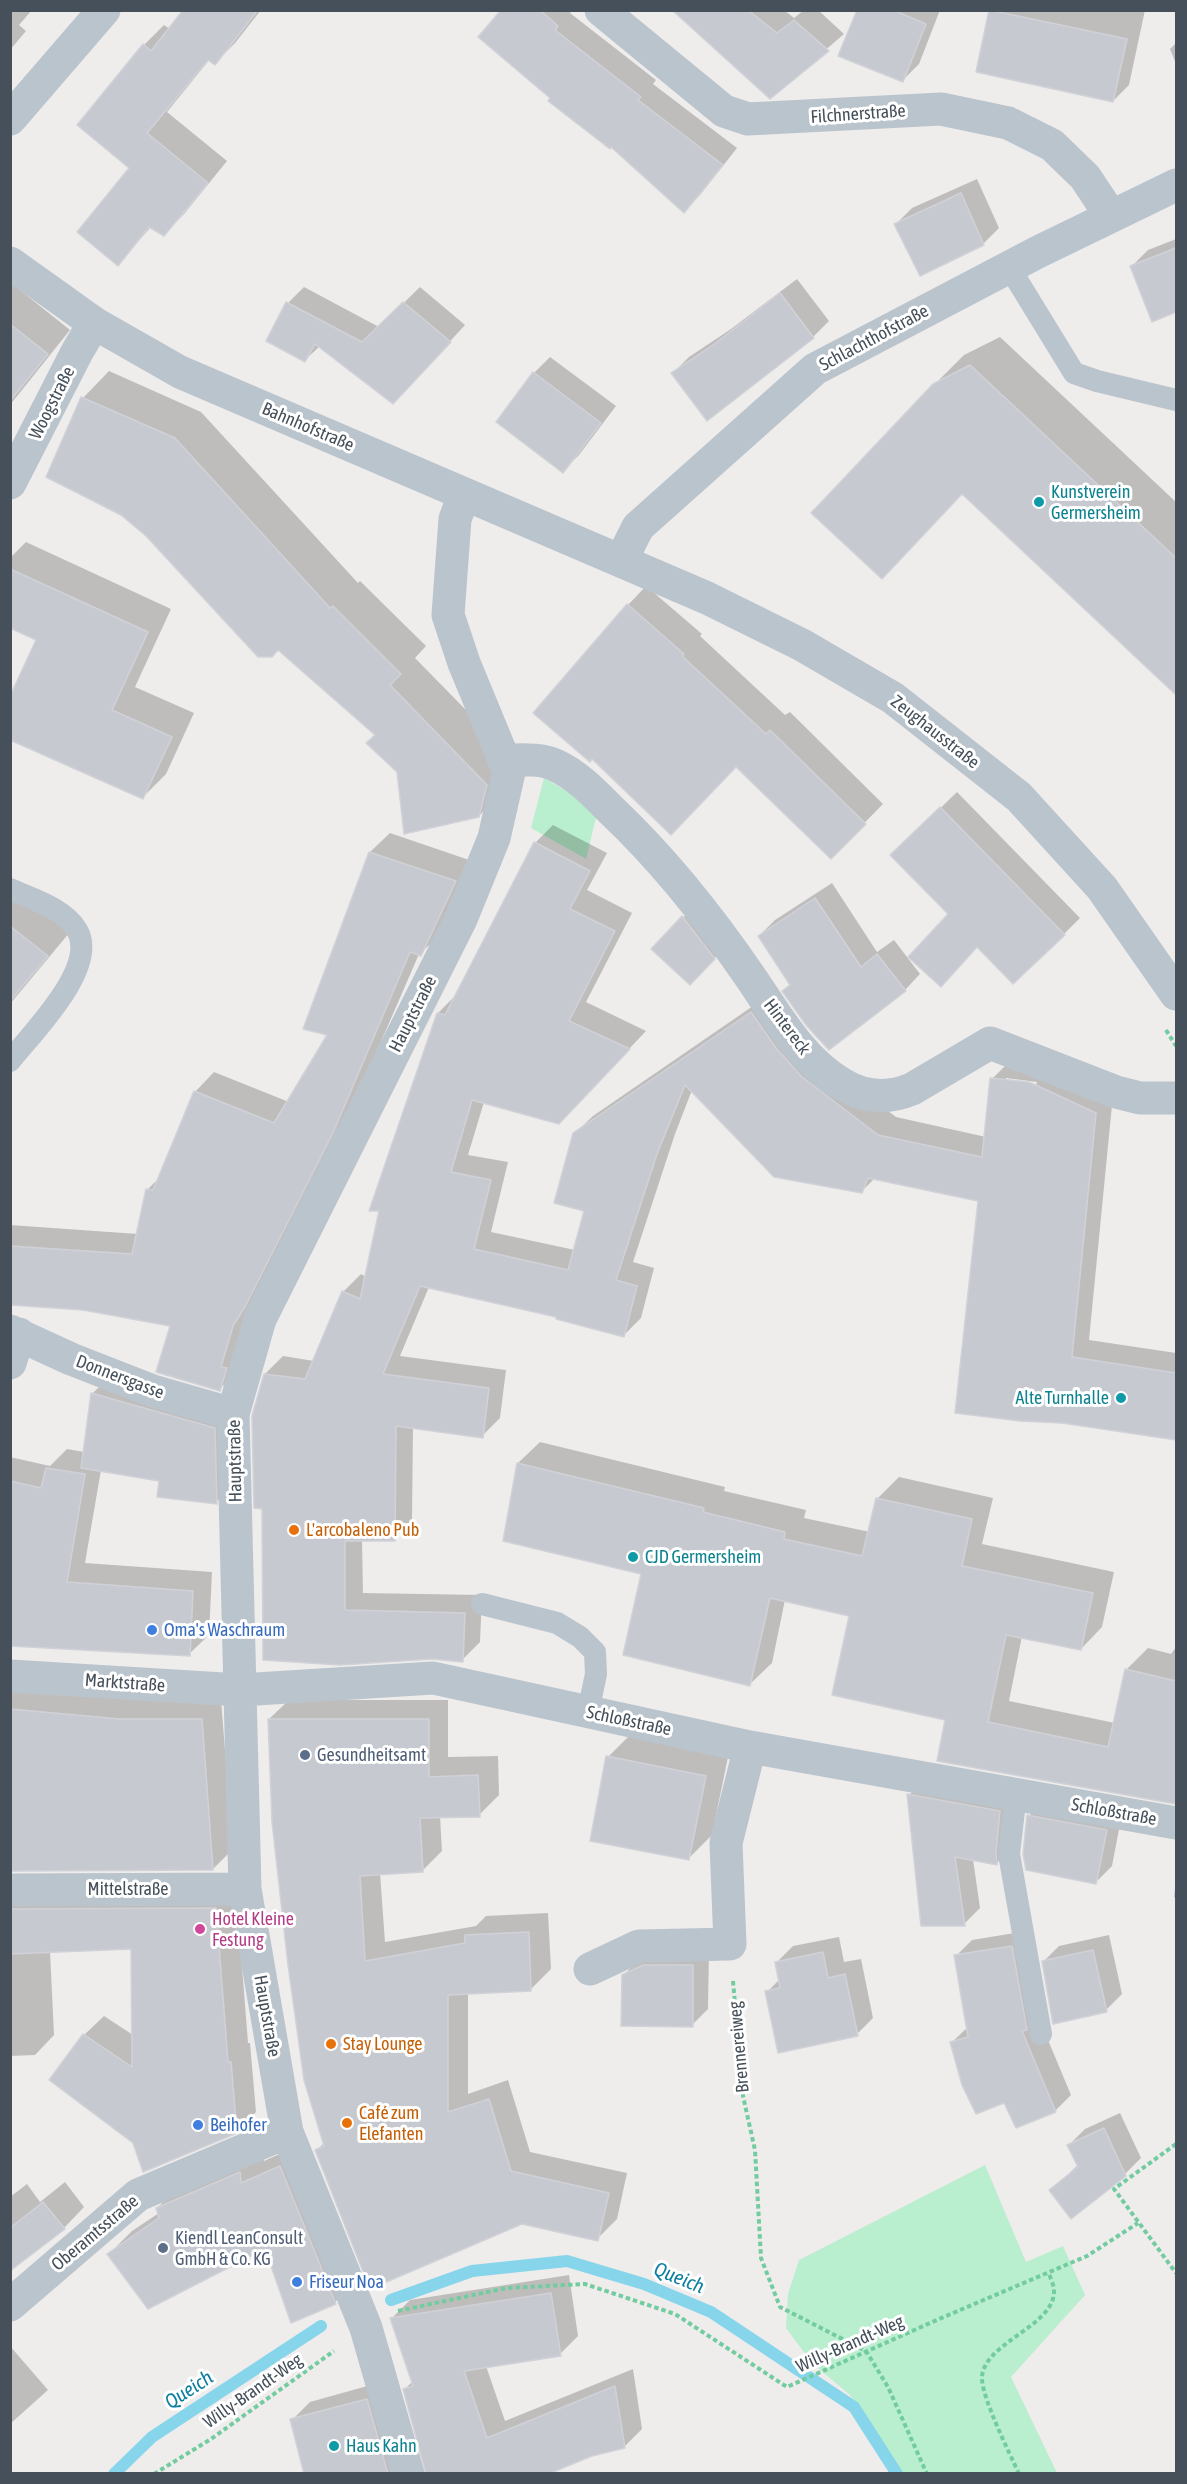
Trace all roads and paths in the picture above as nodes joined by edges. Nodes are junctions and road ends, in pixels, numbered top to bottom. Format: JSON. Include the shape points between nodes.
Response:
{"nodes":[{"id":1,"x":104,"y":10,"type":"edge"},
{"id":2,"x":601,"y":10,"type":"edge"},
{"id":3,"x":10,"y":119,"type":"edge"},
{"id":4,"x":1176,"y":185,"type":"edge"},
{"id":5,"x":1111,"y":216,"type":"junction"},
{"id":6,"x":10,"y":263,"type":"edge"},
{"id":7,"x":1009,"y":267,"type":"junction"},
{"id":8,"x":94,"y":323,"type":"junction"},
{"id":9,"x":1176,"y":400,"type":"edge"},
{"id":10,"x":10,"y":483,"type":"edge"},
{"id":11,"x":464,"y":495,"type":"junction"},
{"id":12,"x":622,"y":559,"type":"junction"},
{"id":13,"x":505,"y":760,"type":"junction"},
{"id":14,"x":10,"y":889,"type":"edge"},
{"id":15,"x":1176,"y":994,"type":"edge"},
{"id":16,"x":1161,"y":1023,"type":"dead end"},
{"id":17,"x":1176,"y":1046,"type":"edge"},
{"id":18,"x":10,"y":1061,"type":"edge"},
{"id":19,"x":1176,"y":1098,"type":"edge"},
{"id":20,"x":13,"y":1343,"type":"edge"},
{"id":21,"x":233,"y":1414,"type":"junction"},
{"id":22,"x":482,"y":1604,"type":"dead end"},
{"id":23,"x":10,"y":1676,"type":"edge"},
{"id":24,"x":240,"y":1690,"type":"junction"},
{"id":25,"x":588,"y":1712,"type":"junction"},
{"id":26,"x":750,"y":1748,"type":"junction"},
{"id":27,"x":1016,"y":1794,"type":"junction"},
{"id":28,"x":1176,"y":1823,"type":"edge"},
{"id":29,"x":245,"y":1889,"type":"junction"},
{"id":30,"x":10,"y":1890,"type":"edge"},
{"id":31,"x":730,"y":1944,"type":"junction"},
{"id":32,"x":590,"y":1969,"type":"dead end"},
{"id":33,"x":1041,"y":2034,"type":"dead end"},
{"id":34,"x":287,"y":2132,"type":"junction"},
{"id":35,"x":1176,"y":2144,"type":"edge"},
{"id":36,"x":1138,"y":2223,"type":"junction"},
{"id":37,"x":1176,"y":2272,"type":"edge"},
{"id":38,"x":1049,"y":2273,"type":"junction"},
{"id":39,"x":10,"y":2306,"type":"edge"},
{"id":40,"x":379,"y":2320,"type":"junction"},
{"id":41,"x":866,"y":2351,"type":"junction"},
{"id":42,"x":154,"y":2474,"type":"edge"},
{"id":43,"x":408,"y":2474,"type":"edge"},
{"id":44,"x":927,"y":2474,"type":"edge"},
{"id":45,"x":1019,"y":2474,"type":"edge"}],
"edges":[{"from":1,"to":3,"type":"street"},
{"from":2,"to":5,"type":"street","name":"Filchnerstraße","via":[[724,111],[748,120],[940,109],[1008,123],[1052,145],[1085,177]]},
{"from":4,"to":5,"type":"street","name":"Schlachthofstraße"},
{"from":5,"to":7,"type":"street","name":"Schlachthofstraße"},
{"from":6,"to":8,"type":"street","name":"Bahnhofstraße"},
{"from":7,"to":9,"type":"lane","via":[[1074,373]]},
{"from":7,"to":12,"type":"street","name":"Schlachthofstraße","via":[[815,369],[638,527]]},
{"from":8,"to":10,"type":"street","name":"Woogstraße"},
{"from":8,"to":11,"type":"street","name":"Bahnhofstraße","via":[[180,372]]},
{"from":11,"to":12,"type":"street","name":"Bahnhofstraße"},
{"from":11,"to":13,"type":"street","name":"Hauptstraße","via":[[455,519],[448,615]]},
{"from":12,"to":15,"type":"street","name":"Zeughausstraße","via":[[802,645],[893,698],[929,726],[1019,797],[1102,888]]},
{"from":13,"to":19,"type":"street","name":"Hintereck","via":[[537,760],[567,771],[648,845],[725,941],[797,1045],[842,1084],[872,1095],[898,1095],[990,1043],[1116,1092],[1140,1098]]},
{"from":13,"to":21,"type":"street","name":"Hauptstraße","via":[[508,771],[494,838],[460,920],[260,1319]]},
{"from":14,"to":18,"type":"lane","via":[[60,913],[77,930],[83,950],[67,988]]},
{"from":16,"to":17,"type":"path"},
{"from":20,"to":21,"type":"street","name":"Donnersgasse"},
{"from":21,"to":24,"type":"street","name":"Hauptstraße"},
{"from":22,"to":25,"type":"lane","via":[[557,1623],[595,1652],[596,1674]]},
{"from":23,"to":24,"type":"street","name":"Marktstraße"},
{"from":24,"to":25,"type":"street","name":"Schloßstraße","via":[[433,1678]]},
{"from":24,"to":29,"type":"street","name":"Hauptstraße"},
{"from":25,"to":26,"type":"street","name":"Schloßstraße"},
{"from":26,"to":27,"type":"street","name":"Schloßstraße"},
{"from":26,"to":31,"type":"street","via":[[726,1843]]},
{"from":27,"to":28,"type":"street","name":"Schloßstraße"},
{"from":27,"to":33,"type":"lane","via":[[1009,1854]]},
{"from":29,"to":30,"type":"street","name":"Mittelstraße"},
{"from":29,"to":34,"type":"street","name":"Hauptstraße"},
{"from":31,"to":32,"type":"street","via":[[639,1946]]},
{"from":31,"to":41,"type":"path","name":"Brennereiweg","via":[[743,2096],[755,2150],[761,2258],[780,2307]]},
{"from":34,"to":39,"type":"street","name":"Oberamtsstraße","via":[[138,2195]]},
{"from":34,"to":40,"type":"street","name":"Hauptstraße"},
{"from":35,"to":36,"type":"path","via":[[1114,2189]]},
{"from":36,"to":37,"type":"path"},
{"from":36,"to":38,"type":"path","name":"Willy-Brandt-Weg","via":[[1087,2256]]},
{"from":38,"to":41,"type":"path","name":"Willy-Brandt-Weg"},
{"from":38,"to":45,"type":"path","via":[[1054,2291],[1049,2308],[985,2363],[982,2379]]},
{"from":40,"to":41,"type":"path","name":"Willy-Brandt-Weg","via":[[506,2288],[585,2284],[675,2314],[787,2387]]},
{"from":40,"to":42,"type":"path","name":"Willy-Brandt-Weg","via":[[211,2439]]},
{"from":40,"to":43,"type":"street","name":"Hauptstraße"},
{"from":41,"to":44,"type":"path","via":[[888,2386]]}]}
